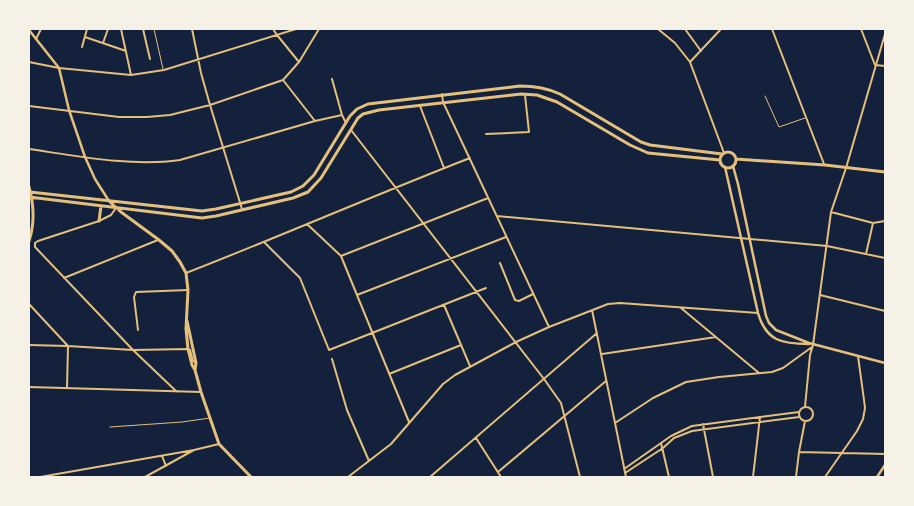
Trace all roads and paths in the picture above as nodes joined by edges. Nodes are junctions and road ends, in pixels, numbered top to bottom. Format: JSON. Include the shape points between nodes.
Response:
{"nodes":[{"id":1,"x":41,"y":29,"type":"edge"},
{"id":2,"x":87,"y":29,"type":"edge"},
{"id":3,"x":108,"y":29,"type":"edge"},
{"id":4,"x":121,"y":29,"type":"edge"},
{"id":5,"x":143,"y":29,"type":"edge"},
{"id":6,"x":154,"y":29,"type":"edge"},
{"id":7,"x":192,"y":29,"type":"edge"},
{"id":8,"x":273,"y":29,"type":"edge"},
{"id":9,"x":296,"y":29,"type":"edge"},
{"id":10,"x":319,"y":29,"type":"edge"},
{"id":11,"x":658,"y":29,"type":"edge"},
{"id":12,"x":685,"y":29,"type":"edge"},
{"id":13,"x":721,"y":29,"type":"edge"},
{"id":14,"x":772,"y":29,"type":"edge"},
{"id":15,"x":861,"y":29,"type":"edge"},
{"id":16,"x":29,"y":30,"type":"edge"},
{"id":17,"x":885,"y":34,"type":"edge"},
{"id":18,"x":277,"y":35,"type":"junction"},
{"id":19,"x":85,"y":37,"type":"junction"},
{"id":20,"x":36,"y":39,"type":"junction"},
{"id":21,"x":103,"y":43,"type":"junction"},
{"id":22,"x":82,"y":47,"type":"dead end"},
{"id":23,"x":126,"y":51,"type":"junction"},
{"id":24,"x":700,"y":51,"type":"junction"},
{"id":25,"x":150,"y":59,"type":"dead end"},
{"id":26,"x":199,"y":59,"type":"junction"},
{"id":27,"x":29,"y":62,"type":"edge"},
{"id":28,"x":299,"y":62,"type":"junction"},
{"id":29,"x":690,"y":62,"type":"junction"},
{"id":30,"x":875,"y":66,"type":"junction"},
{"id":31,"x":885,"y":66,"type":"edge"},
{"id":32,"x":59,"y":68,"type":"junction"},
{"id":33,"x":164,"y":70,"type":"junction"},
{"id":34,"x":131,"y":74,"type":"junction"},
{"id":35,"x":332,"y":79,"type":"dead end"},
{"id":36,"x":283,"y":80,"type":"junction"},
{"id":37,"x":520,"y":86,"type":"junction"},
{"id":38,"x":442,"y":94,"type":"junction"},
{"id":39,"x":521,"y":94,"type":"junction"},
{"id":40,"x":525,"y":94,"type":"junction"},
{"id":41,"x":765,"y":96,"type":"dead end"},
{"id":42,"x":443,"y":102,"type":"junction"},
{"id":43,"x":419,"y":104,"type":"junction"},
{"id":44,"x":210,"y":105,"type":"junction"},
{"id":45,"x":29,"y":106,"type":"edge"},
{"id":46,"x":69,"y":110,"type":"junction"},
{"id":47,"x":342,"y":115,"type":"junction"},
{"id":48,"x":806,"y":118,"type":"junction"},
{"id":49,"x":315,"y":120,"type":"junction"},
{"id":50,"x":346,"y":123,"type":"junction"},
{"id":51,"x":350,"y":129,"type":"junction"},
{"id":52,"x":486,"y":134,"type":"dead end"},
{"id":53,"x":224,"y":147,"type":"junction"},
{"id":54,"x":29,"y":149,"type":"edge"},
{"id":55,"x":723,"y":154,"type":"junction"},
{"id":56,"x":85,"y":158,"type":"junction"},
{"id":57,"x":470,"y":158,"type":"junction"},
{"id":58,"x":736,"y":159,"type":"junction"},
{"id":59,"x":720,"y":160,"type":"junction"},
{"id":60,"x":733,"y":166,"type":"junction"},
{"id":61,"x":825,"y":166,"type":"junction"},
{"id":62,"x":725,"y":167,"type":"junction"},
{"id":63,"x":444,"y":168,"type":"junction"},
{"id":64,"x":846,"y":168,"type":"junction"},
{"id":65,"x":885,"y":172,"type":"edge"},
{"id":66,"x":29,"y":187,"type":"edge"},
{"id":67,"x":396,"y":189,"type":"junction"},
{"id":68,"x":30,"y":192,"type":"junction"},
{"id":69,"x":30,"y":197,"type":"edge"},
{"id":70,"x":488,"y":198,"type":"junction"},
{"id":71,"x":109,"y":201,"type":"junction"},
{"id":72,"x":241,"y":204,"type":"junction"},
{"id":73,"x":101,"y":206,"type":"junction"},
{"id":74,"x":116,"y":208,"type":"junction"},
{"id":75,"x":242,"y":210,"type":"junction"},
{"id":76,"x":831,"y":212,"type":"junction"},
{"id":77,"x":497,"y":216,"type":"junction"},
{"id":78,"x":99,"y":221,"type":"junction"},
{"id":79,"x":885,"y":221,"type":"edge"},
{"id":80,"x":873,"y":223,"type":"junction"},
{"id":81,"x":307,"y":224,"type":"junction"},
{"id":82,"x":423,"y":224,"type":"junction"},
{"id":83,"x":506,"y":237,"type":"junction"},
{"id":84,"x":742,"y":239,"type":"junction"},
{"id":85,"x":159,"y":240,"type":"junction"},
{"id":86,"x":750,"y":240,"type":"junction"},
{"id":87,"x":29,"y":242,"type":"edge"},
{"id":88,"x":265,"y":243,"type":"junction"},
{"id":89,"x":827,"y":246,"type":"junction"},
{"id":90,"x":866,"y":254,"type":"junction"},
{"id":91,"x":342,"y":256,"type":"junction"},
{"id":92,"x":885,"y":258,"type":"edge"},
{"id":93,"x":451,"y":259,"type":"junction"},
{"id":94,"x":500,"y":263,"type":"dead end"},
{"id":95,"x":186,"y":273,"type":"junction"},
{"id":96,"x":64,"y":278,"type":"junction"},
{"id":97,"x":486,"y":288,"type":"dead end"},
{"id":98,"x":188,"y":290,"type":"junction"},
{"id":99,"x":476,"y":291,"type":"junction"},
{"id":100,"x":533,"y":294,"type":"junction"},
{"id":101,"x":357,"y":295,"type":"junction"},
{"id":102,"x":820,"y":295,"type":"junction"},
{"id":103,"x":29,"y":304,"type":"edge"},
{"id":104,"x":444,"y":305,"type":"junction"},
{"id":105,"x":680,"y":307,"type":"junction"},
{"id":106,"x":592,"y":310,"type":"junction"},
{"id":107,"x":885,"y":311,"type":"edge"},
{"id":108,"x":758,"y":312,"type":"junction"},
{"id":109,"x":187,"y":320,"type":"junction"},
{"id":110,"x":549,"y":327,"type":"junction"},
{"id":111,"x":138,"y":330,"type":"dead end"},
{"id":112,"x":372,"y":333,"type":"junction"},
{"id":113,"x":597,"y":333,"type":"junction"},
{"id":114,"x":716,"y":337,"type":"junction"},
{"id":115,"x":516,"y":342,"type":"junction"},
{"id":116,"x":809,"y":344,"type":"junction"},
{"id":117,"x":29,"y":345,"type":"edge"},
{"id":118,"x":461,"y":345,"type":"junction"},
{"id":119,"x":813,"y":345,"type":"junction"},
{"id":120,"x":68,"y":346,"type":"junction"},
{"id":121,"x":188,"y":349,"type":"junction"},
{"id":122,"x":133,"y":350,"type":"junction"},
{"id":123,"x":602,"y":354,"type":"junction"},
{"id":124,"x":858,"y":356,"type":"junction"},
{"id":125,"x":332,"y":359,"type":"dead end"},
{"id":126,"x":196,"y":363,"type":"junction"},
{"id":127,"x":885,"y":363,"type":"edge"},
{"id":128,"x":470,"y":366,"type":"junction"},
{"id":129,"x":195,"y":370,"type":"junction"},
{"id":130,"x":389,"y":374,"type":"junction"},
{"id":131,"x":760,"y":374,"type":"junction"},
{"id":132,"x":544,"y":379,"type":"junction"},
{"id":133,"x":606,"y":381,"type":"junction"},
{"id":134,"x":29,"y":387,"type":"edge"},
{"id":135,"x":67,"y":388,"type":"junction"},
{"id":136,"x":177,"y":392,"type":"junction"},
{"id":137,"x":201,"y":392,"type":"junction"},
{"id":138,"x":805,"y":407,"type":"junction"},
{"id":139,"x":799,"y":412,"type":"junction"},
{"id":140,"x":565,"y":415,"type":"junction"},
{"id":141,"x":760,"y":417,"type":"junction"},
{"id":142,"x":800,"y":417,"type":"junction"},
{"id":143,"x":210,"y":418,"type":"junction"},
{"id":144,"x":805,"y":421,"type":"junction"},
{"id":145,"x":760,"y":422,"type":"junction"},
{"id":146,"x":409,"y":423,"type":"junction"},
{"id":147,"x":615,"y":423,"type":"junction"},
{"id":148,"x":703,"y":424,"type":"junction"},
{"id":149,"x":110,"y":427,"type":"dead end"},
{"id":150,"x":704,"y":429,"type":"junction"},
{"id":151,"x":476,"y":438,"type":"junction"},
{"id":152,"x":661,"y":442,"type":"junction"},
{"id":153,"x":219,"y":444,"type":"junction"},
{"id":154,"x":663,"y":448,"type":"junction"},
{"id":155,"x":194,"y":450,"type":"junction"},
{"id":156,"x":799,"y":452,"type":"junction"},
{"id":157,"x":840,"y":454,"type":"junction"},
{"id":158,"x":885,"y":454,"type":"edge"},
{"id":159,"x":162,"y":456,"type":"junction"},
{"id":160,"x":369,"y":462,"type":"junction"},
{"id":161,"x":885,"y":465,"type":"edge"},
{"id":162,"x":166,"y":466,"type":"junction"},
{"id":163,"x":624,"y":468,"type":"junction"},
{"id":164,"x":498,"y":472,"type":"junction"},
{"id":165,"x":625,"y":473,"type":"junction"},
{"id":166,"x":40,"y":477,"type":"edge"},
{"id":167,"x":145,"y":477,"type":"edge"},
{"id":168,"x":251,"y":477,"type":"edge"},
{"id":169,"x":348,"y":477,"type":"edge"},
{"id":170,"x":430,"y":477,"type":"edge"},
{"id":171,"x":501,"y":477,"type":"edge"},
{"id":172,"x":580,"y":477,"type":"edge"},
{"id":173,"x":626,"y":477,"type":"edge"},
{"id":174,"x":669,"y":477,"type":"edge"},
{"id":175,"x":712,"y":477,"type":"edge"},
{"id":176,"x":753,"y":477,"type":"edge"},
{"id":177,"x":796,"y":477,"type":"edge"},
{"id":178,"x":825,"y":477,"type":"edge"},
{"id":179,"x":877,"y":477,"type":"edge"}],
"edges":[{"from":1,"to":20,"type":"street"},
{"from":2,"to":19,"type":"street"},
{"from":3,"to":21,"type":"street"},
{"from":4,"to":23,"type":"street"},
{"from":5,"to":25,"type":"street"},
{"from":6,"to":33,"type":"lane"},
{"from":7,"to":26,"type":"street"},
{"from":8,"to":18,"type":"street"},
{"from":9,"to":18,"type":"street"},
{"from":10,"to":28,"type":"street"},
{"from":11,"to":29,"type":"street","via":[[675,43]]},
{"from":12,"to":24,"type":"street"},
{"from":13,"to":24,"type":"street"},
{"from":14,"to":48,"type":"street"},
{"from":15,"to":30,"type":"street"},
{"from":16,"to":20,"type":"street"},
{"from":17,"to":30,"type":"street"},
{"from":18,"to":26,"type":"street"},
{"from":18,"to":28,"type":"street"},
{"from":19,"to":21,"type":"street"},
{"from":19,"to":22,"type":"street"},
{"from":20,"to":32,"type":"street"},
{"from":21,"to":23,"type":"street"},
{"from":23,"to":34,"type":"street"},
{"from":24,"to":29,"type":"street"},
{"from":26,"to":33,"type":"street"},
{"from":26,"to":44,"type":"street"},
{"from":27,"to":32,"type":"street"},
{"from":28,"to":36,"type":"street"},
{"from":29,"to":55,"type":"street"},
{"from":30,"to":31,"type":"street"},
{"from":30,"to":64,"type":"street"},
{"from":32,"to":34,"type":"street"},
{"from":32,"to":46,"type":"street"},
{"from":33,"to":34,"type":"street"},
{"from":35,"to":47,"type":"street"},
{"from":36,"to":44,"type":"street"},
{"from":36,"to":49,"type":"street"},
{"from":37,"to":38,"type":"main road"},
{"from":37,"to":39,"type":"main road"},
{"from":37,"to":55,"type":"main road","via":[[544,88],[560,94],[650,146]]},
{"from":38,"to":42,"type":"street"},
{"from":38,"to":50,"type":"main road","via":[[368,104],[357,109]]},
{"from":39,"to":40,"type":"main road"},
{"from":39,"to":42,"type":"main road"},
{"from":40,"to":52,"type":"street","via":[[529,132]]},
{"from":40,"to":59,"type":"main road","via":[[557,102],[648,153]]},
{"from":41,"to":48,"type":"lane","via":[[778,127]]},
{"from":42,"to":43,"type":"main road"},
{"from":42,"to":57,"type":"street"},
{"from":43,"to":51,"type":"main road","via":[[370,112],[358,118]]},
{"from":43,"to":63,"type":"street"},
{"from":44,"to":46,"type":"street","via":[[170,115],[147,117],[120,117]]},
{"from":44,"to":53,"type":"street"},
{"from":45,"to":46,"type":"street"},
{"from":46,"to":56,"type":"street"},
{"from":47,"to":49,"type":"street"},
{"from":47,"to":50,"type":"street"},
{"from":48,"to":61,"type":"street"},
{"from":49,"to":53,"type":"street"},
{"from":50,"to":72,"type":"main road","via":[[314,174],[303,186],[291,192]]},
{"from":51,"to":67,"type":"street"},
{"from":51,"to":75,"type":"main road","via":[[321,178],[308,192]]},
{"from":53,"to":56,"type":"street","via":[[161,163]]},
{"from":53,"to":72,"type":"street"},
{"from":54,"to":56,"type":"street"},
{"from":55,"to":58,"type":"main road","via":[[732,152]]},
{"from":55,"to":59,"type":"main road"},
{"from":56,"to":71,"type":"street"},
{"from":57,"to":63,"type":"street"},
{"from":57,"to":70,"type":"street"},
{"from":58,"to":60,"type":"main road"},
{"from":58,"to":61,"type":"main road"},
{"from":59,"to":62,"type":"main road"},
{"from":60,"to":62,"type":"main road"},
{"from":60,"to":86,"type":"street"},
{"from":61,"to":64,"type":"main road"},
{"from":62,"to":84,"type":"street"},
{"from":63,"to":67,"type":"street"},
{"from":64,"to":65,"type":"main road"},
{"from":64,"to":76,"type":"street"},
{"from":66,"to":68,"type":"main road"},
{"from":67,"to":81,"type":"street"},
{"from":67,"to":82,"type":"street"},
{"from":68,"to":69,"type":"main road"},
{"from":68,"to":71,"type":"main road"},
{"from":69,"to":73,"type":"main road"},
{"from":69,"to":87,"type":"main road","via":[[33,222]]},
{"from":70,"to":77,"type":"street"},
{"from":70,"to":82,"type":"street"},
{"from":71,"to":72,"type":"main road","via":[[202,211]]},
{"from":71,"to":74,"type":"main road"},
{"from":72,"to":75,"type":"street"},
{"from":73,"to":74,"type":"main road"},
{"from":73,"to":78,"type":"main road"},
{"from":74,"to":75,"type":"main road","via":[[202,218]]},
{"from":74,"to":78,"type":"street","via":[[111,215]]},
{"from":74,"to":85,"type":"main road"},
{"from":76,"to":80,"type":"street"},
{"from":76,"to":89,"type":"street"},
{"from":77,"to":83,"type":"street"},
{"from":77,"to":84,"type":"street"},
{"from":78,"to":96,"type":"street","via":[[35,243],[35,248]]},
{"from":79,"to":80,"type":"street"},
{"from":80,"to":90,"type":"street"},
{"from":81,"to":88,"type":"street"},
{"from":81,"to":91,"type":"street"},
{"from":82,"to":91,"type":"street"},
{"from":82,"to":93,"type":"street"},
{"from":83,"to":93,"type":"street"},
{"from":83,"to":100,"type":"street"},
{"from":84,"to":86,"type":"street"},
{"from":84,"to":108,"type":"street"},
{"from":85,"to":95,"type":"main road","via":[[172,251]]},
{"from":85,"to":96,"type":"street"},
{"from":86,"to":89,"type":"street"},
{"from":86,"to":116,"type":"street","via":[[769,323],[776,330]]},
{"from":88,"to":95,"type":"street"},
{"from":88,"to":112,"type":"street","via":[[300,278],[329,350]]},
{"from":89,"to":90,"type":"street"},
{"from":89,"to":102,"type":"street"},
{"from":90,"to":92,"type":"street"},
{"from":91,"to":101,"type":"street"},
{"from":93,"to":99,"type":"street"},
{"from":93,"to":101,"type":"street"},
{"from":94,"to":100,"type":"street","via":[[515,300],[519,301]]},
{"from":95,"to":98,"type":"main road"},
{"from":96,"to":122,"type":"street"},
{"from":97,"to":99,"type":"street"},
{"from":98,"to":109,"type":"main road"},
{"from":98,"to":111,"type":"street","via":[[136,292],[134,297]]},
{"from":99,"to":104,"type":"street"},
{"from":99,"to":115,"type":"street"},
{"from":100,"to":110,"type":"street"},
{"from":101,"to":112,"type":"street"},
{"from":102,"to":107,"type":"street"},
{"from":102,"to":119,"type":"street"},
{"from":103,"to":120,"type":"street"},
{"from":104,"to":112,"type":"street"},
{"from":104,"to":118,"type":"street"},
{"from":105,"to":106,"type":"street","via":[[620,303]]},
{"from":105,"to":108,"type":"street"},
{"from":105,"to":114,"type":"street"},
{"from":106,"to":110,"type":"street"},
{"from":106,"to":113,"type":"street"},
{"from":108,"to":116,"type":"street","via":[[763,327],[771,336],[794,344]]},
{"from":109,"to":121,"type":"main road"},
{"from":109,"to":126,"type":"main road"},
{"from":110,"to":115,"type":"street"},
{"from":112,"to":130,"type":"street"},
{"from":113,"to":123,"type":"street"},
{"from":113,"to":132,"type":"street"},
{"from":114,"to":123,"type":"street"},
{"from":114,"to":131,"type":"street"},
{"from":115,"to":128,"type":"street"},
{"from":115,"to":132,"type":"street"},
{"from":116,"to":119,"type":"street"},
{"from":117,"to":120,"type":"street"},
{"from":118,"to":128,"type":"street"},
{"from":118,"to":130,"type":"street"},
{"from":119,"to":124,"type":"street"},
{"from":119,"to":131,"type":"street","via":[[783,368]]},
{"from":119,"to":138,"type":"street"},
{"from":120,"to":122,"type":"street"},
{"from":120,"to":135,"type":"street"},
{"from":121,"to":122,"type":"street"},
{"from":121,"to":126,"type":"street"},
{"from":121,"to":129,"type":"main road"},
{"from":122,"to":136,"type":"street"},
{"from":123,"to":133,"type":"street"},
{"from":124,"to":127,"type":"street"},
{"from":124,"to":157,"type":"street","via":[[864,400],[863,419]]},
{"from":125,"to":160,"type":"street","via":[[347,410]]},
{"from":126,"to":129,"type":"main road"},
{"from":128,"to":146,"type":"street","via":[[443,384]]},
{"from":129,"to":137,"type":"main road"},
{"from":130,"to":146,"type":"street"},
{"from":131,"to":147,"type":"street","via":[[686,382],[653,398]]},
{"from":132,"to":140,"type":"street","via":[[561,403]]},
{"from":132,"to":151,"type":"street"},
{"from":133,"to":140,"type":"street"},
{"from":133,"to":147,"type":"street"},
{"from":134,"to":135,"type":"street"},
{"from":135,"to":136,"type":"street"},
{"from":136,"to":137,"type":"street"},
{"from":137,"to":143,"type":"main road"},
{"from":138,"to":139,"type":"street"},
{"from":138,"to":144,"type":"street","via":[[810,408],[813,414],[811,419]]},
{"from":139,"to":141,"type":"street"},
{"from":139,"to":142,"type":"street"},
{"from":140,"to":164,"type":"street"},
{"from":140,"to":172,"type":"street"},
{"from":141,"to":145,"type":"street"},
{"from":141,"to":148,"type":"street"},
{"from":142,"to":144,"type":"street"},
{"from":142,"to":145,"type":"street"},
{"from":143,"to":149,"type":"lane"},
{"from":143,"to":153,"type":"main road"},
{"from":144,"to":156,"type":"street"},
{"from":145,"to":150,"type":"street"},
{"from":145,"to":176,"type":"street"},
{"from":146,"to":160,"type":"street","via":[[391,444]]},
{"from":147,"to":163,"type":"street"},
{"from":148,"to":150,"type":"street"},
{"from":148,"to":152,"type":"street","via":[[680,431]]},
{"from":150,"to":154,"type":"street","via":[[674,438]]},
{"from":150,"to":175,"type":"street"},
{"from":151,"to":164,"type":"street"},
{"from":151,"to":170,"type":"street"},
{"from":152,"to":154,"type":"street"},
{"from":152,"to":163,"type":"street"},
{"from":153,"to":155,"type":"street"},
{"from":153,"to":168,"type":"main road"},
{"from":154,"to":165,"type":"street"},
{"from":154,"to":174,"type":"street"},
{"from":155,"to":159,"type":"street"},
{"from":155,"to":162,"type":"street"},
{"from":156,"to":157,"type":"street"},
{"from":156,"to":177,"type":"street"},
{"from":157,"to":158,"type":"street"},
{"from":157,"to":178,"type":"street"},
{"from":159,"to":162,"type":"street"},
{"from":159,"to":166,"type":"street"},
{"from":160,"to":169,"type":"street"},
{"from":161,"to":179,"type":"street"},
{"from":162,"to":167,"type":"street"},
{"from":163,"to":165,"type":"street"},
{"from":164,"to":171,"type":"street"},
{"from":165,"to":173,"type":"street"}]}
